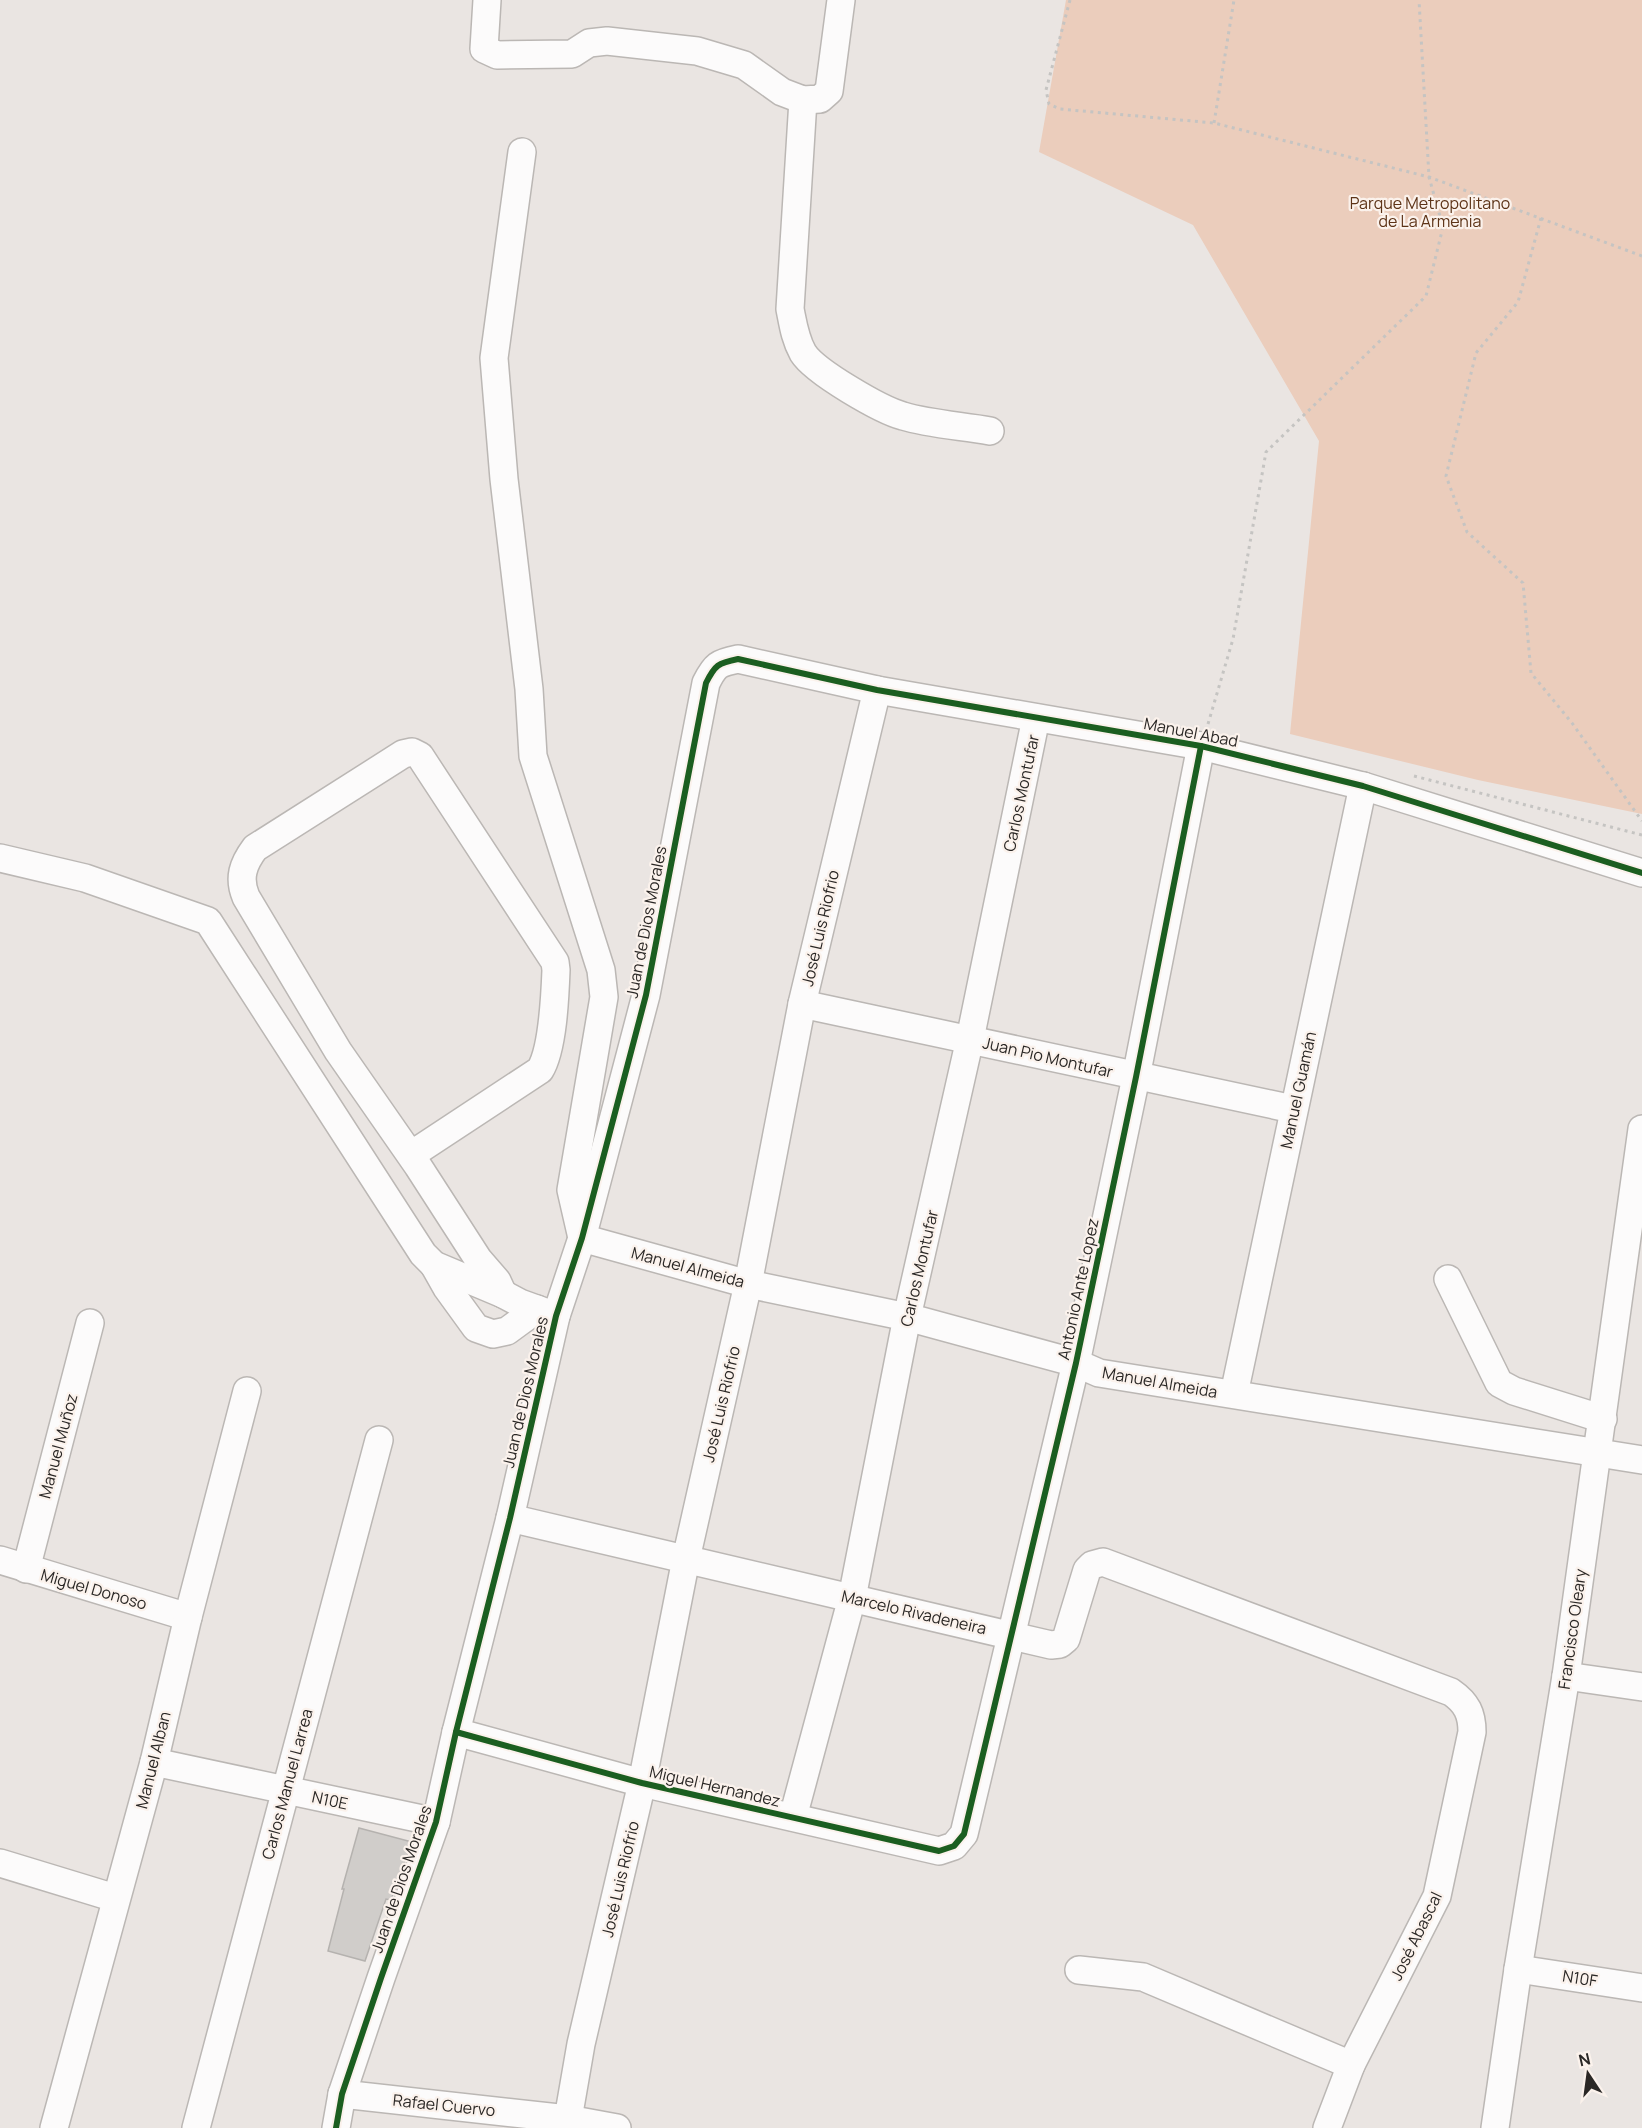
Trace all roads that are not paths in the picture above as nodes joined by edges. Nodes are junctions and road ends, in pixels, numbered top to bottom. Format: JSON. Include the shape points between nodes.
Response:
{"nodes":[{"id":1,"x":487,"y":0,"type":"edge"},
{"id":2,"x":841,"y":0,"type":"edge"},
{"id":3,"x":803,"y":100,"type":"junction"},
{"id":4,"x":522,"y":152,"type":"dead end"},
{"id":5,"x":990,"y":431,"type":"dead end"},
{"id":6,"x":724,"y":662,"type":"joint"},
{"id":7,"x":877,"y":690,"type":"junction"},
{"id":8,"x":1036,"y":718,"type":"junction"},
{"id":9,"x":1201,"y":746,"type":"junction"},
{"id":10,"x":1363,"y":786,"type":"junction"},
{"id":11,"x":0,"y":858,"type":"edge"},
{"id":12,"x":1642,"y":873,"type":"edge"},
{"id":13,"x":802,"y":1004,"type":"junction"},
{"id":14,"x":970,"y":1039,"type":"junction"},
{"id":15,"x":1137,"y":1077,"type":"junction"},
{"id":16,"x":1293,"y":1109,"type":"junction"},
{"id":17,"x":1642,"y":1129,"type":"edge"},
{"id":18,"x":411,"y":1155,"type":"junction"},
{"id":19,"x":1640,"y":1164,"type":"edge"},
{"id":20,"x":582,"y":1238,"type":"junction"},
{"id":21,"x":434,"y":1265,"type":"junction"},
{"id":22,"x":1448,"y":1279,"type":"dead end"},
{"id":23,"x":748,"y":1284,"type":"junction"},
{"id":24,"x":502,"y":1294,"type":"junction"},
{"id":25,"x":546,"y":1313,"type":"junction"},
{"id":26,"x":907,"y":1317,"type":"junction"},
{"id":27,"x":90,"y":1323,"type":"dead end"},
{"id":28,"x":1076,"y":1363,"type":"junction"},
{"id":29,"x":248,"y":1391,"type":"dead end"},
{"id":30,"x":1234,"y":1394,"type":"junction"},
{"id":31,"x":1603,"y":1419,"type":"junction"},
{"id":32,"x":379,"y":1440,"type":"dead end"},
{"id":33,"x":1598,"y":1453,"type":"junction"},
{"id":34,"x":1642,"y":1460,"type":"edge"},
{"id":35,"x":510,"y":1518,"type":"junction"},
{"id":36,"x":686,"y":1559,"type":"junction"},
{"id":37,"x":0,"y":1560,"type":"edge"},
{"id":38,"x":26,"y":1569,"type":"junction"},
{"id":39,"x":852,"y":1598,"type":"junction"},
{"id":40,"x":188,"y":1617,"type":"junction"},
{"id":41,"x":1013,"y":1635,"type":"junction"},
{"id":42,"x":1566,"y":1676,"type":"junction"},
{"id":43,"x":1642,"y":1687,"type":"edge"},
{"id":44,"x":456,"y":1732,"type":"junction"},
{"id":45,"x":1472,"y":1732,"type":"joint"},
{"id":46,"x":154,"y":1761,"type":"junction"},
{"id":47,"x":642,"y":1783,"type":"junction"},
{"id":48,"x":285,"y":1791,"type":"junction"},
{"id":49,"x":793,"y":1817,"type":"junction"},
{"id":50,"x":436,"y":1822,"type":"junction"},
{"id":51,"x":964,"y":1834,"type":"joint"},
{"id":52,"x":0,"y":1863,"type":"edge"},
{"id":53,"x":115,"y":1898,"type":"junction"},
{"id":54,"x":1518,"y":1969,"type":"junction"},
{"id":55,"x":1079,"y":1970,"type":"dead end"},
{"id":56,"x":1642,"y":1988,"type":"edge"},
{"id":57,"x":1351,"y":2065,"type":"junction"},
{"id":58,"x":342,"y":2094,"type":"junction"},
{"id":59,"x":568,"y":2119,"type":"junction"},
{"id":60,"x":54,"y":2128,"type":"edge"},
{"id":61,"x":196,"y":2128,"type":"edge"},
{"id":62,"x":336,"y":2128,"type":"edge"},
{"id":63,"x":617,"y":2128,"type":"edge"},
{"id":64,"x":1327,"y":2128,"type":"edge"},
{"id":65,"x":1495,"y":2128,"type":"edge"}],
"edges":[{"from":1,"to":3,"type":"street","via":[[484,49],[497,55],[572,54],[589,43],[607,41],[697,51],[744,65],[782,92]]},
{"from":2,"to":3,"type":"street","via":[[829,91],[820,99]]},
{"from":3,"to":5,"type":"street","via":[[790,309],[795,337],[804,354],[854,392],[903,416]]},
{"from":4,"to":20,"type":"street","via":[[494,358],[529,689],[532,756],[602,970],[604,998],[571,1190]]},
{"from":6,"to":7,"type":"street","name":"Manuel Abad","via":[[738,659]]},
{"from":6,"to":20,"type":"street","name":"Juan de Dios Morales","via":[[714,668],[706,683],[646,995]]},
{"from":7,"to":8,"type":"street","name":"Manuel Abad"},
{"from":7,"to":13,"type":"street","name":"José Luis Riofrio"},
{"from":8,"to":9,"type":"street","name":"Manuel Abad"},
{"from":8,"to":14,"type":"street","name":"Carlos Montufar"},
{"from":9,"to":10,"type":"street","name":"Manuel Abad"},
{"from":9,"to":15,"type":"street","name":"Antonio Ante Lopez"},
{"from":10,"to":12,"type":"street","name":"Manuel Abad"},
{"from":10,"to":16,"type":"street","name":"Manuel Guamán"},
{"from":11,"to":21,"type":"street","via":[[85,878],[208,921],[320,1098]]},
{"from":13,"to":14,"type":"street","name":"Juan Pio Montufar"},
{"from":13,"to":23,"type":"street","name":"José Luis Riofrio"},
{"from":14,"to":15,"type":"street","name":"Juan Pio Montufar"},
{"from":14,"to":26,"type":"street","name":"Carlos Montufar"},
{"from":15,"to":16,"type":"street","name":"Juan Pio Montufar"},
{"from":15,"to":28,"type":"street","name":"Antonio Ante Lopez"},
{"from":16,"to":30,"type":"street","name":"Manuel Guamán"},
{"from":17,"to":19,"type":"street","name":"Francisco Oleary"},
{"from":18,"to":18,"type":"street","via":[[540,1070],[550,1039],[556,970],[555,962],[420,756],[412,752],[255,848],[241,877],[246,897],[338,1052]]},
{"from":18,"to":24,"type":"street"},
{"from":19,"to":31,"type":"street","name":"Francisco Oleary"},
{"from":20,"to":23,"type":"street","name":"Manuel Almeida"},
{"from":20,"to":25,"type":"street","name":"Juan de Dios Morales"},
{"from":21,"to":24,"type":"street"},
{"from":21,"to":25,"type":"street","via":[[476,1328],[493,1334]]},
{"from":22,"to":31,"type":"street","via":[[1499,1383]]},
{"from":23,"to":26,"type":"street","name":"Manuel Almeida"},
{"from":23,"to":36,"type":"street","name":"José Luis Riofrio"},
{"from":24,"to":25,"type":"street"},
{"from":25,"to":35,"type":"street","name":"Juan de Dios Morales"},
{"from":26,"to":28,"type":"street","name":"Manuel Almeida"},
{"from":26,"to":39,"type":"street","name":"Carlos Montufar"},
{"from":27,"to":38,"type":"street","name":"Manuel Muñoz"},
{"from":28,"to":30,"type":"street","name":"Manuel Almeida","via":[[1099,1372]]},
{"from":28,"to":41,"type":"street","name":"Antonio Ante Lopez"},
{"from":29,"to":40,"type":"street","name":"Manuel Alban"},
{"from":30,"to":33,"type":"street","name":"Manuel Almeida"},
{"from":31,"to":33,"type":"street","name":"Francisco Oleary"},
{"from":32,"to":48,"type":"street","name":"Carlos Manuel Larrea"},
{"from":33,"to":34,"type":"street","name":"Manuel Almeida"},
{"from":33,"to":42,"type":"street","name":"Francisco Oleary"},
{"from":35,"to":36,"type":"street","name":"Marcelo Rivadeneira"},
{"from":35,"to":44,"type":"street","name":"Juan de Dios Morales"},
{"from":36,"to":39,"type":"street","name":"Marcelo Rivadeneira"},
{"from":36,"to":47,"type":"street","name":"José Luis Riofrio"},
{"from":37,"to":38,"type":"street","name":"Miguel Donoso"},
{"from":38,"to":40,"type":"street","name":"Miguel Donoso"},
{"from":39,"to":41,"type":"street","name":"Marcelo Rivadeneira"},
{"from":39,"to":49,"type":"street","name":"Carlos Montufar"},
{"from":40,"to":46,"type":"street","name":"Manuel Alban"},
{"from":41,"to":45,"type":"street","name":"Marcelo Rivadeneira","via":[[1060,1644],[1066,1639],[1087,1570],[1103,1562],[1451,1692],[1468,1709]]},
{"from":41,"to":51,"type":"street","name":"Antonio Ante Lopez"},
{"from":42,"to":43,"type":"street"},
{"from":42,"to":54,"type":"street","name":"Francisco Oleary"},
{"from":44,"to":47,"type":"street","name":"Miguel Hernandez"},
{"from":44,"to":50,"type":"street","name":"Juan de Dios Morales"},
{"from":45,"to":57,"type":"street","name":"José Abascal","via":[[1437,1896]]},
{"from":46,"to":48,"type":"street","name":"N10E"},
{"from":46,"to":53,"type":"street","name":"Manuel Alban"},
{"from":47,"to":49,"type":"street","name":"Miguel Hernandez"},
{"from":47,"to":59,"type":"street","name":"José Luis Riofrio","via":[[580,2044]]},
{"from":48,"to":50,"type":"street","name":"N10E"},
{"from":48,"to":61,"type":"street","name":"Carlos Manuel Larrea"},
{"from":49,"to":51,"type":"street","name":"Miguel Hernandez","via":[[939,1851],[954,1846]]},
{"from":50,"to":58,"type":"street","name":"Juan de Dios Morales"},
{"from":52,"to":53,"type":"street"},
{"from":53,"to":60,"type":"street","name":"Manuel Alban"},
{"from":54,"to":56,"type":"street","name":"N10F"},
{"from":54,"to":65,"type":"street","name":"Francisco Oleary"},
{"from":55,"to":57,"type":"street","via":[[1143,1977]]},
{"from":57,"to":64,"type":"street","name":"José Abascal"},
{"from":58,"to":59,"type":"street","name":"Rafael Cuervo"},
{"from":58,"to":62,"type":"street","name":"Juan de Dios Morales"},
{"from":59,"to":63,"type":"street","name":"Rafael Cuervo"}]}
